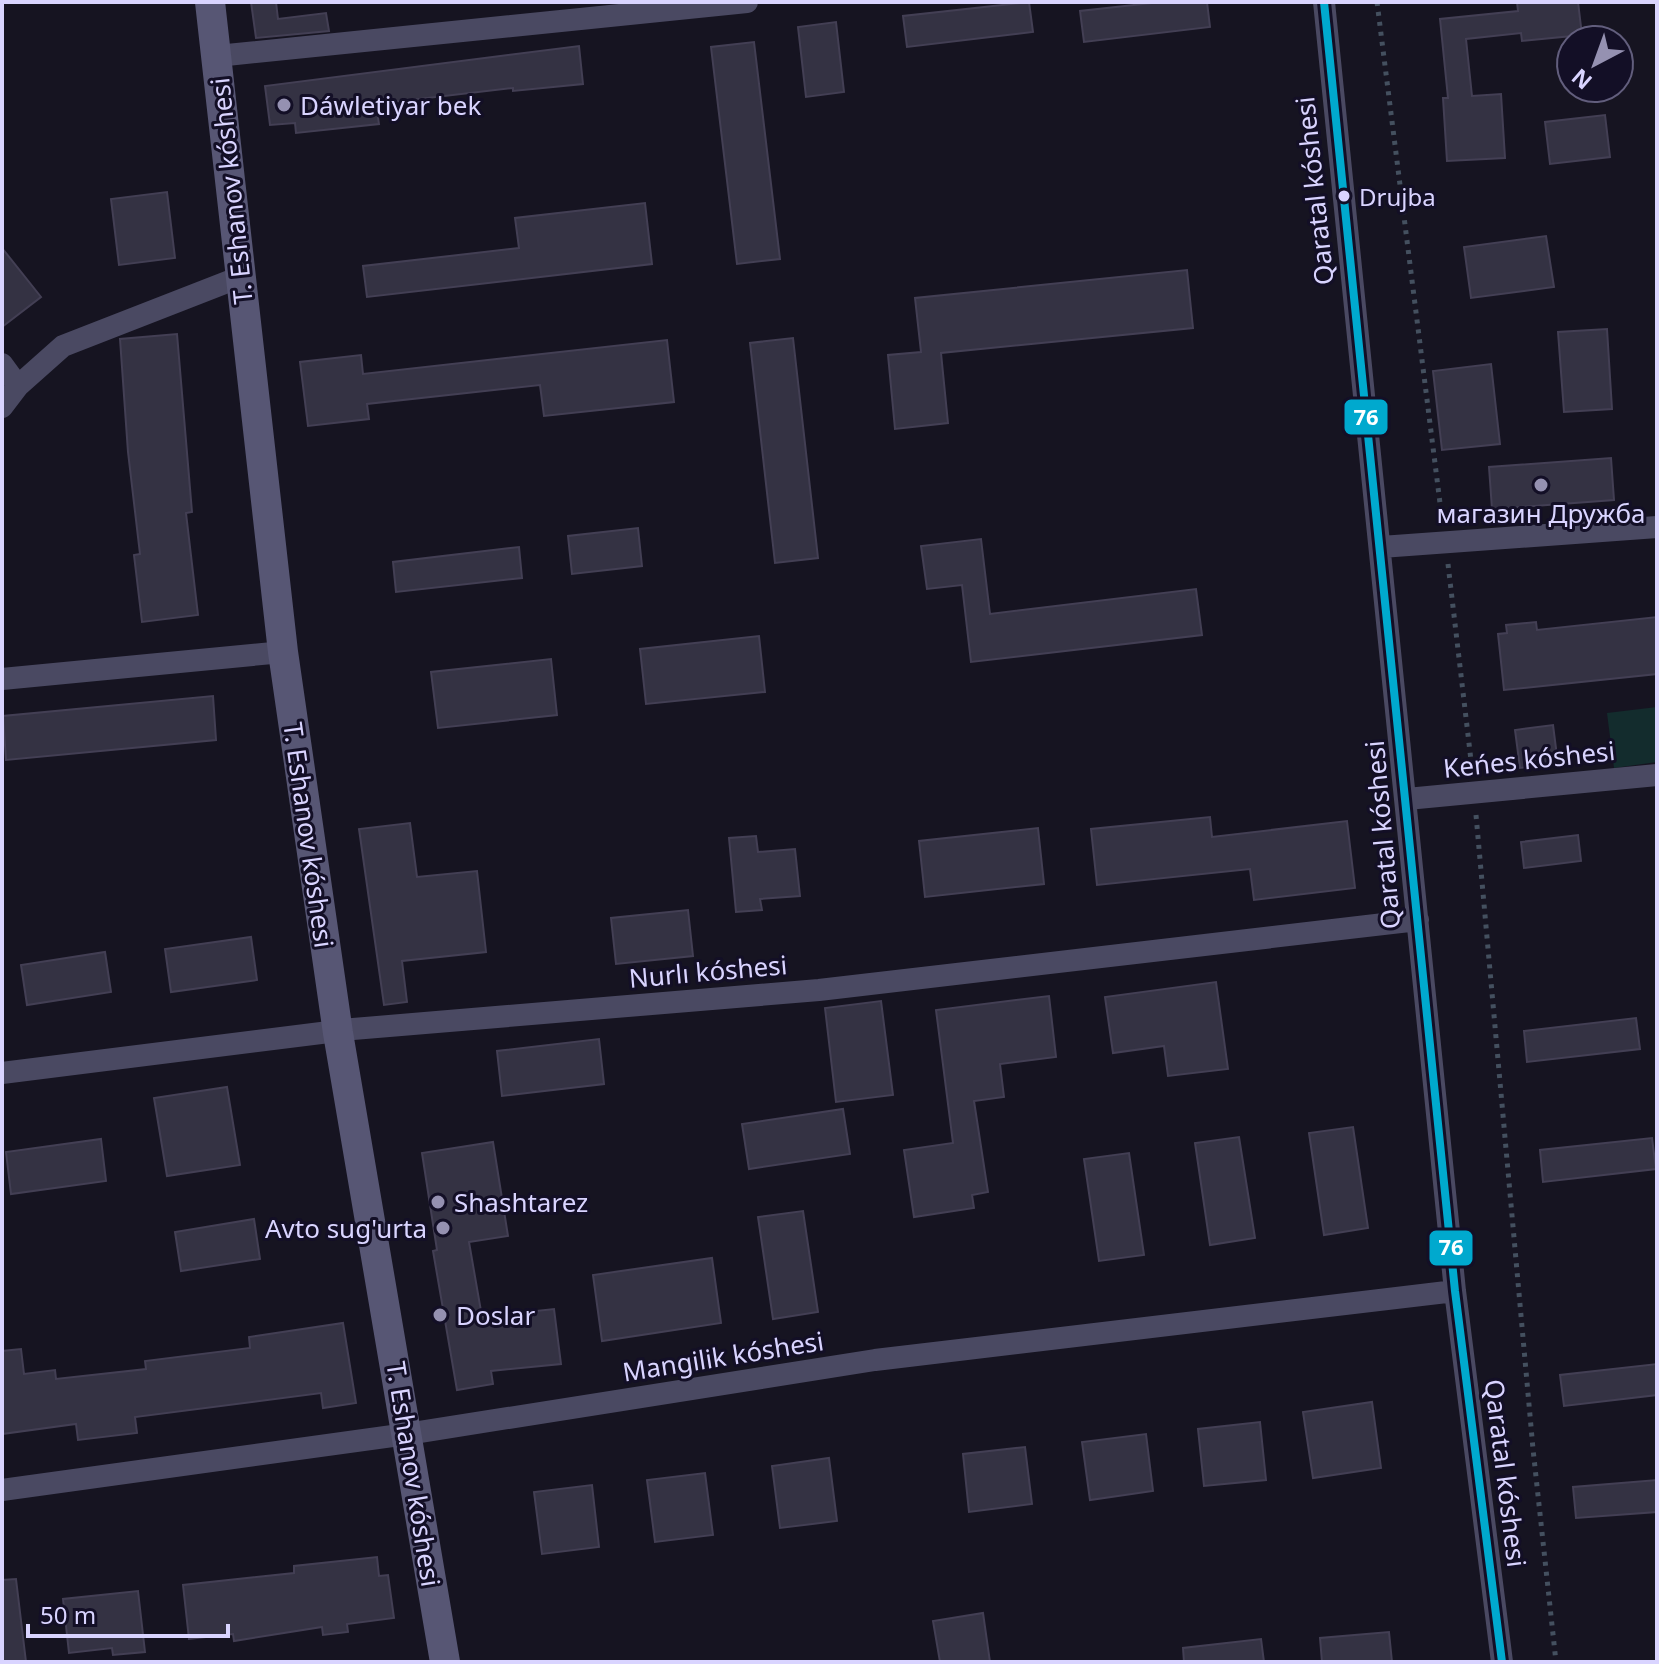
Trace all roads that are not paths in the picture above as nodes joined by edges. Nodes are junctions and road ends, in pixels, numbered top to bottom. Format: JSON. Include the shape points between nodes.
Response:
{"nodes":[{"id":1,"x":210,"y":2,"type":"edge"},
{"id":2,"x":747,"y":2,"type":"edge"},
{"id":3,"x":1324,"y":2,"type":"edge"},
{"id":4,"x":217,"y":56,"type":"junction"},
{"id":5,"x":240,"y":277,"type":"junction"},
{"id":6,"x":2,"y":364,"type":"edge"},
{"id":7,"x":18,"y":386,"type":"junction"},
{"id":8,"x":2,"y":407,"type":"edge"},
{"id":9,"x":1657,"y":527,"type":"edge"},
{"id":10,"x":1381,"y":547,"type":"junction"},
{"id":11,"x":283,"y":652,"type":"junction"},
{"id":12,"x":2,"y":679,"type":"edge"},
{"id":13,"x":1657,"y":775,"type":"edge"},
{"id":14,"x":1407,"y":799,"type":"junction"},
{"id":15,"x":1418,"y":920,"type":"junction"},
{"id":16,"x":338,"y":1033,"type":"junction"},
{"id":17,"x":2,"y":1073,"type":"edge"},
{"id":18,"x":1455,"y":1291,"type":"junction"},
{"id":19,"x":407,"y":1434,"type":"junction"},
{"id":20,"x":2,"y":1490,"type":"edge"},
{"id":21,"x":445,"y":1662,"type":"edge"},
{"id":22,"x":1502,"y":1662,"type":"edge"}],
"edges":[{"from":1,"to":4,"type":"main road","name":"T. Eshanov kóshesi"},
{"from":2,"to":4,"type":"street"},
{"from":3,"to":10,"type":"street","name":"Qaratal kóshesi"},
{"from":4,"to":5,"type":"main road","name":"T. Eshanov kóshesi"},
{"from":5,"to":7,"type":"street","via":[[63,346]]},
{"from":5,"to":11,"type":"main road","name":"T. Eshanov kóshesi"},
{"from":6,"to":7,"type":"street"},
{"from":7,"to":8,"type":"street"},
{"from":9,"to":10,"type":"street"},
{"from":10,"to":14,"type":"street","name":"Qaratal kóshesi"},
{"from":11,"to":12,"type":"street"},
{"from":11,"to":16,"type":"main road","name":"T. Eshanov kóshesi"},
{"from":13,"to":14,"type":"street","name":"Keńes kóshesi"},
{"from":14,"to":15,"type":"street","name":"Qaratal kóshesi"},
{"from":15,"to":16,"type":"street","name":"Nurlı kóshesi","via":[[819,990]]},
{"from":15,"to":18,"type":"street","name":"Qaratal kóshesi"},
{"from":16,"to":17,"type":"street","name":"Nurlı kóshesi"},
{"from":16,"to":19,"type":"main road","name":"T. Eshanov kóshesi"},
{"from":18,"to":19,"type":"street","name":"Mangilik kóshesi","via":[[875,1360]]},
{"from":18,"to":22,"type":"street","name":"Qaratal kóshesi"},
{"from":19,"to":20,"type":"street","name":"Mangilik kóshesi"},
{"from":19,"to":21,"type":"main road","name":"T. Eshanov kóshesi"}]}
